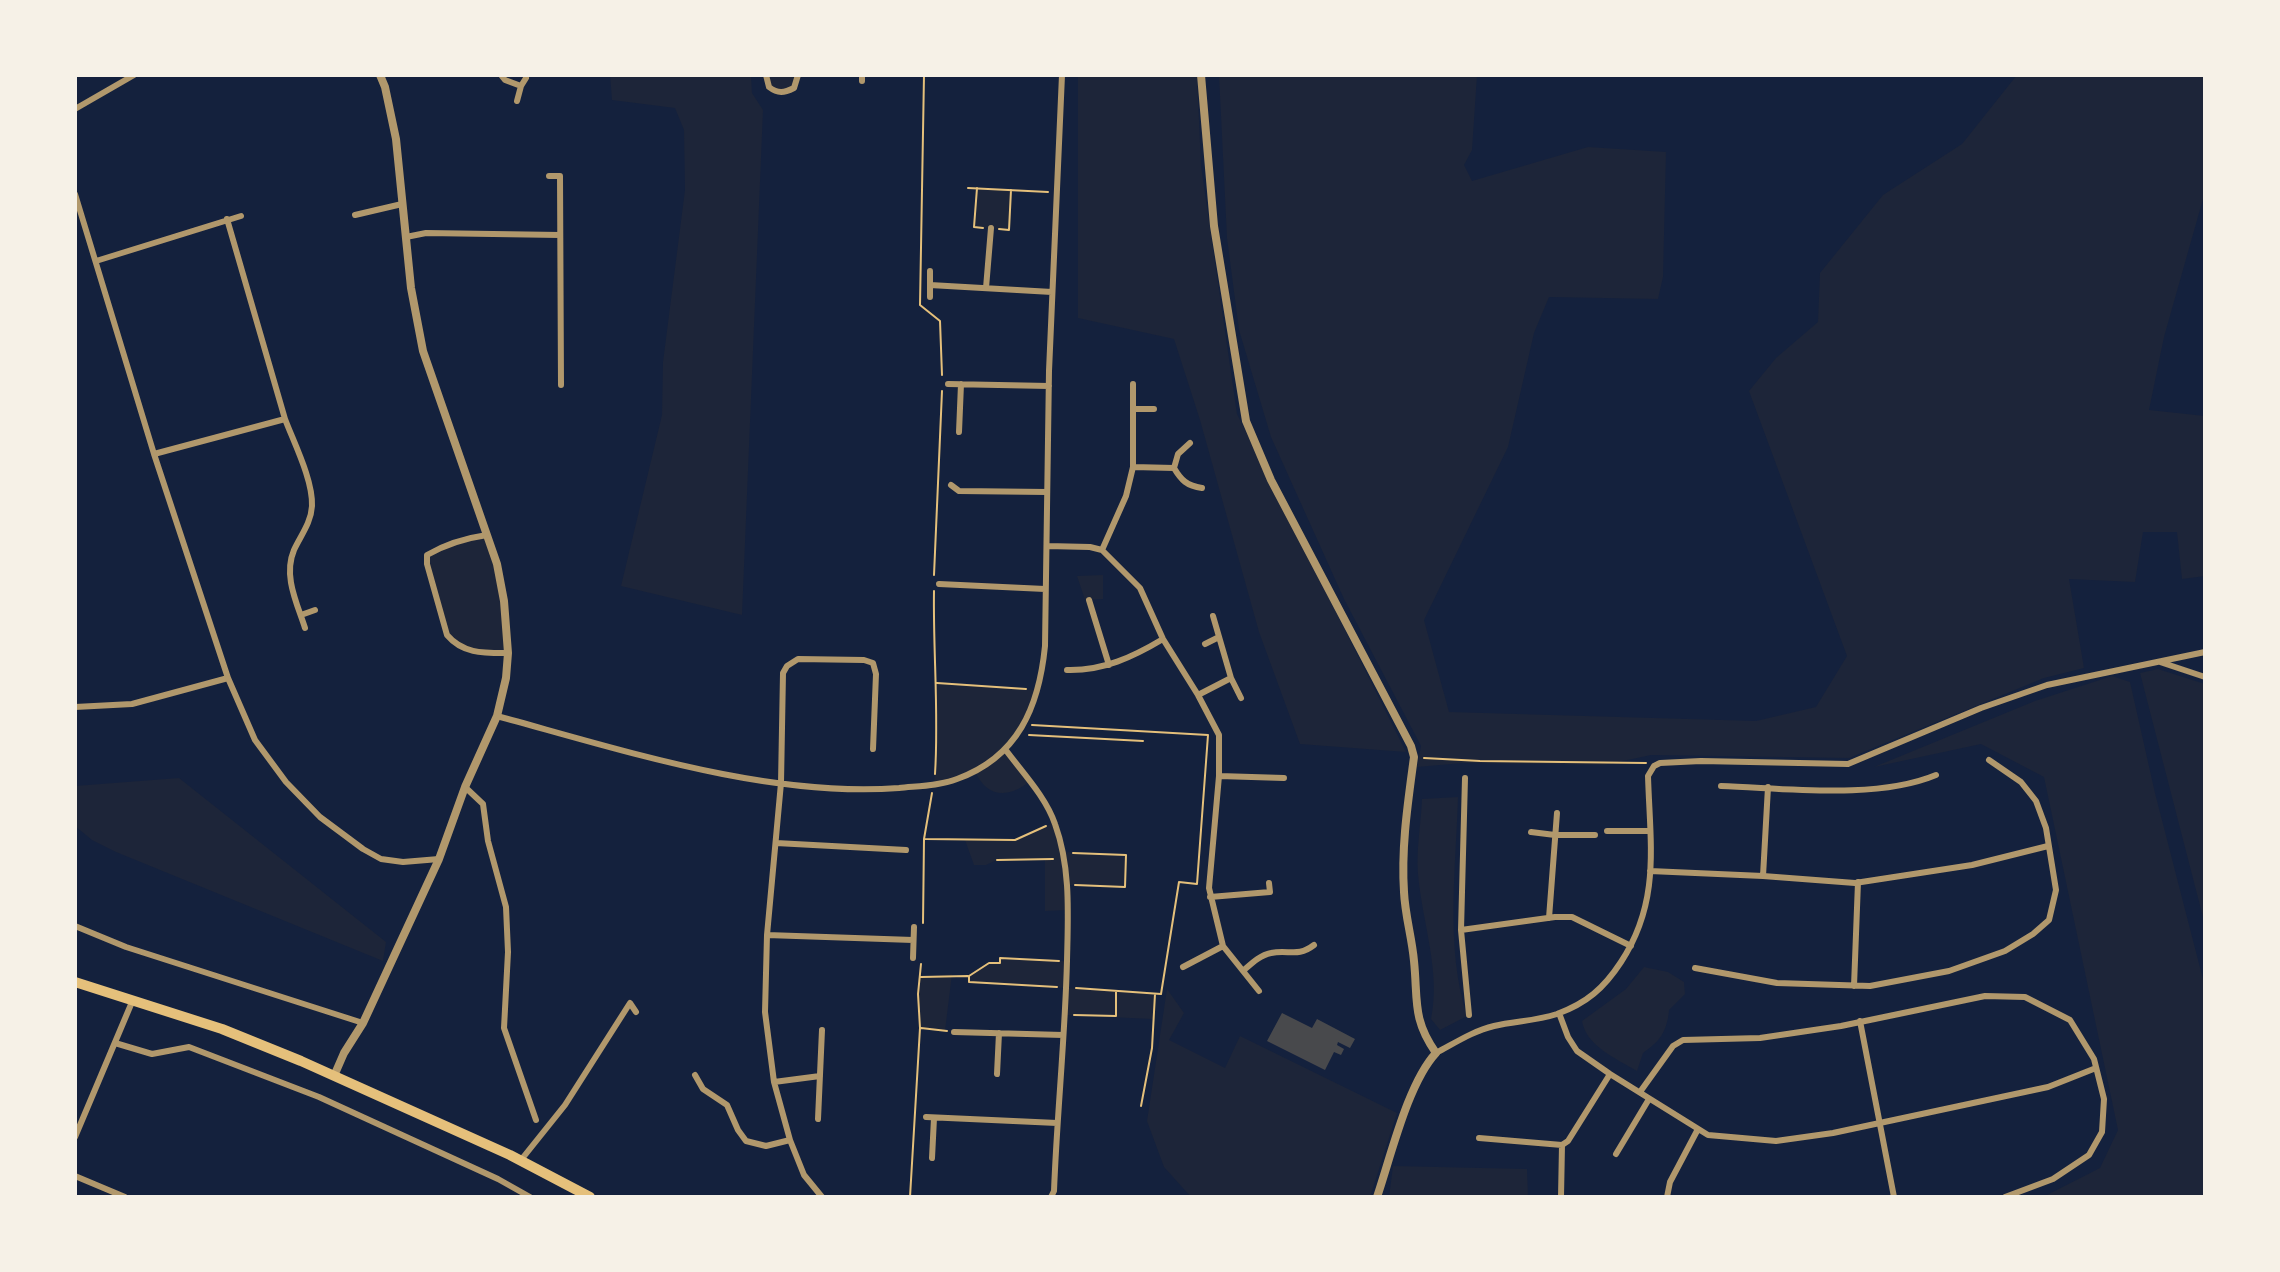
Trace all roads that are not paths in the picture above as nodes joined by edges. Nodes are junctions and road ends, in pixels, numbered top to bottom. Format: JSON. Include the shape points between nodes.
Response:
{"nodes":[{"id":1,"x":134,"y":75,"type":"edge"},
{"id":2,"x":380,"y":75,"type":"edge"},
{"id":3,"x":501,"y":75,"type":"edge"},
{"id":4,"x":766,"y":75,"type":"edge"},
{"id":5,"x":798,"y":75,"type":"edge"},
{"id":6,"x":1062,"y":75,"type":"edge"},
{"id":7,"x":1201,"y":75,"type":"edge"},
{"id":8,"x":526,"y":78,"type":"dead end"},
{"id":9,"x":521,"y":86,"type":"junction"},
{"id":10,"x":517,"y":101,"type":"dead end"},
{"id":11,"x":75,"y":109,"type":"edge"},
{"id":12,"x":549,"y":176,"type":"dead end"},
{"id":13,"x":75,"y":194,"type":"edge"},
{"id":14,"x":402,"y":204,"type":"junction"},
{"id":15,"x":355,"y":215,"type":"dead end"},
{"id":16,"x":240,"y":216,"type":"dead end"},
{"id":17,"x":227,"y":219,"type":"junction"},
{"id":18,"x":990,"y":228,"type":"road end"},
{"id":19,"x":560,"y":235,"type":"junction"},
{"id":20,"x":406,"y":237,"type":"junction"},
{"id":21,"x":96,"y":261,"type":"junction"},
{"id":22,"x":930,"y":271,"type":"dead end"},
{"id":23,"x":930,"y":285,"type":"junction"},
{"id":24,"x":986,"y":288,"type":"junction"},
{"id":25,"x":1052,"y":292,"type":"junction"},
{"id":26,"x":930,"y":297,"type":"dead end"},
{"id":27,"x":948,"y":384,"type":"dead end"},
{"id":28,"x":961,"y":384,"type":"junction"},
{"id":29,"x":1133,"y":384,"type":"dead end"},
{"id":30,"x":561,"y":385,"type":"dead end"},
{"id":31,"x":1049,"y":386,"type":"junction"},
{"id":32,"x":1133,"y":409,"type":"junction"},
{"id":33,"x":1154,"y":409,"type":"dead end"},
{"id":34,"x":285,"y":419,"type":"junction"},
{"id":35,"x":959,"y":432,"type":"dead end"},
{"id":36,"x":1190,"y":443,"type":"dead end"},
{"id":37,"x":153,"y":454,"type":"junction"},
{"id":38,"x":1133,"y":467,"type":"junction"},
{"id":39,"x":1174,"y":468,"type":"junction"},
{"id":40,"x":951,"y":485,"type":"dead end"},
{"id":41,"x":1202,"y":488,"type":"dead end"},
{"id":42,"x":1047,"y":492,"type":"junction"},
{"id":43,"x":487,"y":535,"type":"junction"},
{"id":44,"x":1047,"y":546,"type":"junction"},
{"id":45,"x":1102,"y":550,"type":"junction"},
{"id":46,"x":939,"y":584,"type":"dead end"},
{"id":47,"x":1045,"y":589,"type":"junction"},
{"id":48,"x":1089,"y":600,"type":"dead end"},
{"id":49,"x":315,"y":610,"type":"dead end"},
{"id":50,"x":301,"y":615,"type":"junction"},
{"id":51,"x":1213,"y":616,"type":"dead end"},
{"id":52,"x":306,"y":628,"type":"dead end"},
{"id":53,"x":1219,"y":637,"type":"junction"},
{"id":54,"x":1163,"y":639,"type":"junction"},
{"id":55,"x":1205,"y":644,"type":"dead end"},
{"id":56,"x":2205,"y":652,"type":"edge"},
{"id":57,"x":508,"y":653,"type":"junction"},
{"id":58,"x":2159,"y":662,"type":"junction"},
{"id":59,"x":1109,"y":665,"type":"junction"},
{"id":60,"x":1066,"y":670,"type":"dead end"},
{"id":61,"x":2205,"y":677,"type":"edge"},
{"id":62,"x":229,"y":678,"type":"junction"},
{"id":63,"x":1231,"y":678,"type":"junction"},
{"id":64,"x":1198,"y":695,"type":"junction"},
{"id":65,"x":1241,"y":698,"type":"dead end"},
{"id":66,"x":75,"y":707,"type":"edge"},
{"id":67,"x":497,"y":716,"type":"junction"},
{"id":68,"x":873,"y":749,"type":"dead end"},
{"id":69,"x":1005,"y":749,"type":"junction"},
{"id":70,"x":1989,"y":760,"type":"dead end"},
{"id":71,"x":1936,"y":775,"type":"dead end"},
{"id":72,"x":1219,"y":776,"type":"junction"},
{"id":73,"x":1284,"y":778,"type":"dead end"},
{"id":74,"x":1465,"y":778,"type":"dead end"},
{"id":75,"x":781,"y":783,"type":"junction"},
{"id":76,"x":1721,"y":786,"type":"dead end"},
{"id":77,"x":465,"y":787,"type":"junction"},
{"id":78,"x":1768,"y":787,"type":"junction"},
{"id":79,"x":1557,"y":813,"type":"dead end"},
{"id":80,"x":1607,"y":831,"type":"dead end"},
{"id":81,"x":1649,"y":831,"type":"junction"},
{"id":82,"x":1531,"y":832,"type":"dead end"},
{"id":83,"x":1556,"y":835,"type":"junction"},
{"id":84,"x":1595,"y":835,"type":"dead end"},
{"id":85,"x":776,"y":843,"type":"junction"},
{"id":86,"x":2048,"y":846,"type":"junction"},
{"id":87,"x":906,"y":850,"type":"dead end"},
{"id":88,"x":439,"y":859,"type":"junction"},
{"id":89,"x":1650,"y":871,"type":"junction"},
{"id":90,"x":1763,"y":876,"type":"junction"},
{"id":91,"x":1858,"y":882,"type":"junction"},
{"id":92,"x":1269,"y":883,"type":"dead end"},
{"id":93,"x":1210,"y":897,"type":"junction"},
{"id":94,"x":1549,"y":918,"type":"junction"},
{"id":95,"x":75,"y":926,"type":"edge"},
{"id":96,"x":914,"y":927,"type":"dead end"},
{"id":97,"x":1461,"y":930,"type":"junction"},
{"id":98,"x":767,"y":935,"type":"junction"},
{"id":99,"x":913,"y":940,"type":"junction"},
{"id":100,"x":1314,"y":945,"type":"dead end"},
{"id":101,"x":1223,"y":946,"type":"junction"},
{"id":102,"x":1631,"y":946,"type":"junction"},
{"id":103,"x":913,"y":958,"type":"dead end"},
{"id":104,"x":1183,"y":967,"type":"dead end"},
{"id":105,"x":1695,"y":968,"type":"dead end"},
{"id":106,"x":1243,"y":971,"type":"junction"},
{"id":107,"x":75,"y":982,"type":"edge"},
{"id":108,"x":1854,"y":986,"type":"junction"},
{"id":109,"x":1259,"y":990,"type":"dead end"},
{"id":110,"x":132,"y":1002,"type":"junction"},
{"id":111,"x":636,"y":1012,"type":"dead end"},
{"id":112,"x":1559,"y":1013,"type":"junction"},
{"id":113,"x":1469,"y":1015,"type":"dead end"},
{"id":114,"x":1860,"y":1021,"type":"junction"},
{"id":115,"x":363,"y":1023,"type":"junction"},
{"id":116,"x":822,"y":1030,"type":"dead end"},
{"id":117,"x":954,"y":1032,"type":"road end"},
{"id":118,"x":999,"y":1033,"type":"junction"},
{"id":119,"x":1063,"y":1035,"type":"junction"},
{"id":120,"x":115,"y":1043,"type":"junction"},
{"id":121,"x":1436,"y":1053,"type":"junction"},
{"id":122,"x":2096,"y":1068,"type":"junction"},
{"id":123,"x":997,"y":1074,"type":"dead end"},
{"id":124,"x":1609,"y":1074,"type":"junction"},
{"id":125,"x":695,"y":1075,"type":"dead end"},
{"id":126,"x":334,"y":1076,"type":"junction"},
{"id":127,"x":820,"y":1076,"type":"junction"},
{"id":128,"x":775,"y":1082,"type":"junction"},
{"id":129,"x":1640,"y":1092,"type":"junction"},
{"id":130,"x":1649,"y":1099,"type":"junction"},
{"id":131,"x":818,"y":1119,"type":"dead end"},
{"id":132,"x":536,"y":1120,"type":"dead end"},
{"id":133,"x":1057,"y":1123,"type":"junction"},
{"id":134,"x":1881,"y":1124,"type":"junction"},
{"id":135,"x":1698,"y":1129,"type":"junction"},
{"id":136,"x":75,"y":1137,"type":"edge"},
{"id":137,"x":1479,"y":1138,"type":"dead end"},
{"id":138,"x":790,"y":1140,"type":"junction"},
{"id":139,"x":1562,"y":1145,"type":"junction"},
{"id":140,"x":1616,"y":1154,"type":"dead end"},
{"id":141,"x":932,"y":1158,"type":"dead end"},
{"id":142,"x":521,"y":1160,"type":"junction"},
{"id":143,"x":75,"y":1176,"type":"edge"},
{"id":144,"x":125,"y":1197,"type":"edge"},
{"id":145,"x":530,"y":1197,"type":"edge"},
{"id":146,"x":590,"y":1197,"type":"edge"},
{"id":147,"x":822,"y":1197,"type":"edge"},
{"id":148,"x":1051,"y":1197,"type":"edge"},
{"id":149,"x":1377,"y":1197,"type":"edge"},
{"id":150,"x":1561,"y":1197,"type":"edge"},
{"id":151,"x":1667,"y":1197,"type":"edge"},
{"id":152,"x":1894,"y":1197,"type":"edge"},
{"id":153,"x":2005,"y":1197,"type":"edge"}],
"edges":[{"from":1,"to":11,"type":"street"},
{"from":2,"to":14,"type":"street","via":[[396,139]]},
{"from":3,"to":9,"type":"street"},
{"from":4,"to":5,"type":"street","via":[[769,87],[777,93],[794,88]]},
{"from":6,"to":25,"type":"street"},
{"from":7,"to":121,"type":"street","via":[[1214,226],[1246,421],[1277,491],[1414,757],[1404,836],[1406,922],[1414,960],[1416,1009],[1425,1038]]},
{"from":8,"to":9,"type":"street"},
{"from":9,"to":10,"type":"street"},
{"from":12,"to":19,"type":"street","via":[[560,176]]},
{"from":13,"to":21,"type":"street"},
{"from":14,"to":15,"type":"street"},
{"from":14,"to":20,"type":"street"},
{"from":16,"to":17,"type":"street"},
{"from":17,"to":21,"type":"street"},
{"from":17,"to":34,"type":"street"},
{"from":18,"to":24,"type":"street"},
{"from":19,"to":20,"type":"street","via":[[426,233]]},
{"from":19,"to":30,"type":"street"},
{"from":20,"to":43,"type":"street","via":[[423,351]]},
{"from":21,"to":37,"type":"street"},
{"from":22,"to":23,"type":"street"},
{"from":23,"to":24,"type":"street"},
{"from":23,"to":26,"type":"street"},
{"from":24,"to":25,"type":"street"},
{"from":25,"to":31,"type":"street"},
{"from":27,"to":28,"type":"street"},
{"from":28,"to":31,"type":"street"},
{"from":28,"to":35,"type":"street"},
{"from":29,"to":32,"type":"street"},
{"from":31,"to":42,"type":"street"},
{"from":32,"to":33,"type":"street"},
{"from":32,"to":38,"type":"street"},
{"from":34,"to":37,"type":"street"},
{"from":34,"to":50,"type":"street","via":[[312,491],[308,526],[289,570]]},
{"from":36,"to":39,"type":"street","via":[[1178,454]]},
{"from":37,"to":62,"type":"street"},
{"from":38,"to":39,"type":"street"},
{"from":38,"to":45,"type":"street","via":[[1126,496]]},
{"from":39,"to":41,"type":"street","via":[[1182,481]]},
{"from":40,"to":42,"type":"street","via":[[959,491]]},
{"from":42,"to":44,"type":"street"},
{"from":43,"to":57,"type":"street","via":[[501,582]]},
{"from":43,"to":57,"type":"street","via":[[435,550],[427,555],[427,564],[447,635],[454,644],[474,653]]},
{"from":44,"to":45,"type":"street"},
{"from":44,"to":47,"type":"street"},
{"from":45,"to":54,"type":"street","via":[[1140,588]]},
{"from":46,"to":47,"type":"street"},
{"from":47,"to":69,"type":"street","via":[[1045,646],[1038,690],[1025,725]]},
{"from":48,"to":59,"type":"street"},
{"from":49,"to":50,"type":"street"},
{"from":50,"to":52,"type":"street"},
{"from":51,"to":53,"type":"street"},
{"from":53,"to":55,"type":"street"},
{"from":53,"to":63,"type":"street"},
{"from":54,"to":59,"type":"street"},
{"from":54,"to":64,"type":"street"},
{"from":56,"to":58,"type":"street"},
{"from":57,"to":67,"type":"street"},
{"from":58,"to":61,"type":"street"},
{"from":58,"to":81,"type":"street","via":[[2047,685],[1848,764],[1660,762],[1648,776]]},
{"from":59,"to":60,"type":"street"},
{"from":62,"to":66,"type":"street","via":[[132,704]]},
{"from":62,"to":88,"type":"street","via":[[255,740],[320,817],[381,859]]},
{"from":63,"to":64,"type":"street"},
{"from":63,"to":65,"type":"street"},
{"from":64,"to":72,"type":"street","via":[[1219,735]]},
{"from":67,"to":75,"type":"street","via":[[661,760]]},
{"from":67,"to":77,"type":"street"},
{"from":68,"to":75,"type":"street","via":[[873,663],[798,659],[783,673]]},
{"from":69,"to":75,"type":"street","via":[[975,771],[934,785],[872,790]]},
{"from":69,"to":119,"type":"street","via":[[1049,809],[1065,856]]},
{"from":70,"to":86,"type":"street","via":[[2021,782],[2036,802]]},
{"from":71,"to":78,"type":"street","via":[[1869,789]]},
{"from":72,"to":73,"type":"street"},
{"from":72,"to":93,"type":"street"},
{"from":74,"to":97,"type":"street"},
{"from":75,"to":85,"type":"street"},
{"from":76,"to":78,"type":"street"},
{"from":77,"to":88,"type":"street"},
{"from":77,"to":132,"type":"street","via":[[483,804],[506,907],[504,1028]]},
{"from":78,"to":90,"type":"street"},
{"from":79,"to":83,"type":"street"},
{"from":80,"to":81,"type":"street"},
{"from":81,"to":89,"type":"street"},
{"from":82,"to":83,"type":"street"},
{"from":83,"to":84,"type":"street"},
{"from":83,"to":94,"type":"street"},
{"from":85,"to":87,"type":"street"},
{"from":85,"to":98,"type":"street"},
{"from":86,"to":91,"type":"street","via":[[1945,870]]},
{"from":86,"to":108,"type":"street","via":[[2056,890],[2049,920],[2034,934],[2005,951],[1949,971]]},
{"from":88,"to":115,"type":"street"},
{"from":89,"to":90,"type":"street"},
{"from":89,"to":102,"type":"street","via":[[1644,916]]},
{"from":90,"to":91,"type":"street"},
{"from":91,"to":108,"type":"street"},
{"from":92,"to":93,"type":"street","via":[[1270,892]]},
{"from":93,"to":101,"type":"street"},
{"from":94,"to":97,"type":"street"},
{"from":94,"to":102,"type":"street","via":[[1573,917]]},
{"from":95,"to":115,"type":"street","via":[[126,947]]},
{"from":96,"to":99,"type":"street"},
{"from":97,"to":113,"type":"street"},
{"from":98,"to":99,"type":"street"},
{"from":98,"to":128,"type":"street","via":[[765,1012]]},
{"from":99,"to":103,"type":"street"},
{"from":100,"to":106,"type":"street","via":[[1304,953],[1272,953]]},
{"from":101,"to":104,"type":"street"},
{"from":101,"to":106,"type":"street"},
{"from":102,"to":112,"type":"street","via":[[1607,984],[1582,1004]]},
{"from":105,"to":108,"type":"street","via":[[1777,983]]},
{"from":106,"to":109,"type":"street"},
{"from":107,"to":110,"type":"main road"},
{"from":110,"to":120,"type":"street"},
{"from":110,"to":126,"type":"main road","via":[[222,1029]]},
{"from":111,"to":142,"type":"street","via":[[629,1003],[565,1105]]},
{"from":112,"to":121,"type":"street","via":[[1474,1032]]},
{"from":112,"to":124,"type":"street","via":[[1577,1051]]},
{"from":114,"to":122,"type":"street","via":[[1985,996],[2025,997],[2070,1020]]},
{"from":114,"to":129,"type":"street","via":[[1760,1038],[1684,1040],[1673,1046]]},
{"from":114,"to":134,"type":"street"},
{"from":115,"to":126,"type":"street"},
{"from":116,"to":127,"type":"street"},
{"from":117,"to":118,"type":"street"},
{"from":118,"to":119,"type":"street"},
{"from":118,"to":123,"type":"street"},
{"from":119,"to":133,"type":"street"},
{"from":120,"to":136,"type":"street"},
{"from":120,"to":145,"type":"street","via":[[152,1055],[189,1047],[318,1097]]},
{"from":121,"to":149,"type":"street","via":[[1415,1085]]},
{"from":122,"to":134,"type":"street","via":[[2048,1087]]},
{"from":122,"to":153,"type":"street","via":[[2104,1099],[2102,1132],[2089,1155],[2053,1179]]},
{"from":124,"to":129,"type":"street"},
{"from":124,"to":139,"type":"street"},
{"from":125,"to":138,"type":"street","via":[[703,1090],[727,1105],[747,1141],[766,1146]]},
{"from":126,"to":142,"type":"main road"},
{"from":127,"to":128,"type":"street"},
{"from":127,"to":131,"type":"street"},
{"from":128,"to":138,"type":"street"},
{"from":129,"to":130,"type":"street"},
{"from":130,"to":135,"type":"street"},
{"from":130,"to":140,"type":"street"},
{"from":133,"to":141,"type":"street","via":[[930,1118]]},
{"from":133,"to":148,"type":"street"},
{"from":134,"to":135,"type":"street","via":[[1776,1141],[1708,1135]]},
{"from":134,"to":152,"type":"street"},
{"from":135,"to":151,"type":"street"},
{"from":137,"to":139,"type":"street"},
{"from":138,"to":147,"type":"street","via":[[804,1175]]},
{"from":139,"to":150,"type":"street"},
{"from":142,"to":146,"type":"main road"},
{"from":143,"to":144,"type":"street"}]}
